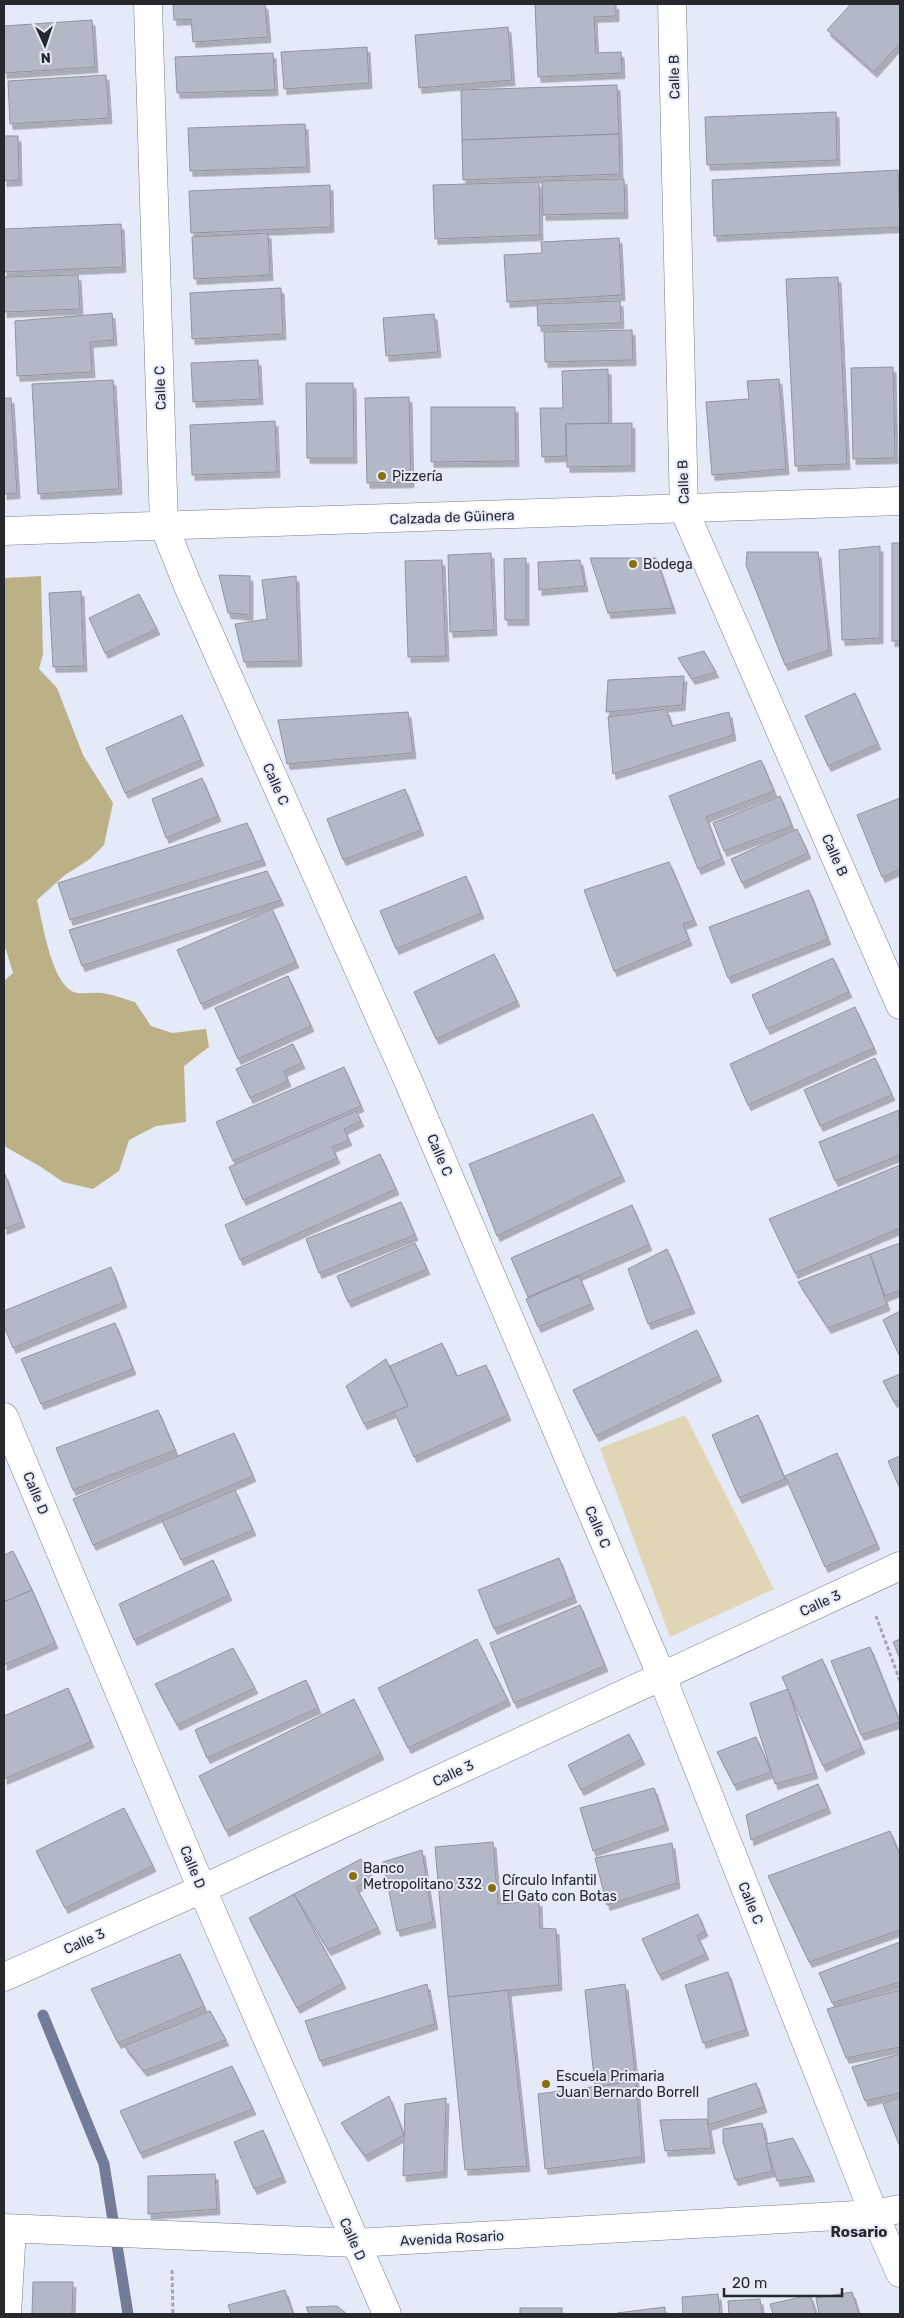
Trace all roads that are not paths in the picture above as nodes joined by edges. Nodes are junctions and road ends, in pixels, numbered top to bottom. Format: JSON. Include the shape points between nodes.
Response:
{"nodes":[{"id":1,"x":148,"y":4,"type":"edge"},
{"id":2,"x":672,"y":4,"type":"edge"},
{"id":3,"x":900,"y":502,"type":"edge"},
{"id":4,"x":684,"y":510,"type":"junction"},
{"id":5,"x":164,"y":526,"type":"junction"},
{"id":6,"x":4,"y":531,"type":"edge"},
{"id":7,"x":900,"y":1005,"type":"edge"},
{"id":8,"x":4,"y":1417,"type":"edge"},
{"id":9,"x":900,"y":1566,"type":"edge"},
{"id":10,"x":662,"y":1677,"type":"junction"},
{"id":11,"x":202,"y":1889,"type":"junction"},
{"id":12,"x":4,"y":1977,"type":"edge"},
{"id":13,"x":887,"y":2212,"type":"edge"},
{"id":14,"x":8,"y":2229,"type":"edge"},
{"id":15,"x":355,"y":2243,"type":"junction"},
{"id":16,"x":900,"y":2272,"type":"edge"},
{"id":17,"x":7,"y":2314,"type":"edge"},
{"id":18,"x":387,"y":2314,"type":"edge"}],
"edges":[{"from":1,"to":5,"type":"street","name":"Calle C"},
{"from":2,"to":4,"type":"street","name":"Calle B"},
{"from":3,"to":4,"type":"street","name":"Calzada de Güinera"},
{"from":4,"to":5,"type":"street","name":"Calzada de Güinera"},
{"from":4,"to":7,"type":"street","name":"Calle B"},
{"from":5,"to":6,"type":"street","name":"Calzada de Güinera"},
{"from":5,"to":10,"type":"street","name":"Calle C","via":[[410,1085]]},
{"from":8,"to":11,"type":"street","name":"Calle D"},
{"from":9,"to":10,"type":"street","name":"Calle 3"},
{"from":10,"to":11,"type":"street","name":"Calle 3"},
{"from":10,"to":13,"type":"street","name":"Calle C"},
{"from":11,"to":12,"type":"street","name":"Calle 3"},
{"from":11,"to":15,"type":"street","name":"Calle D"},
{"from":13,"to":15,"type":"street","name":"Avenida Rosario"},
{"from":13,"to":16,"type":"street","name":"Calle C"},
{"from":14,"to":15,"type":"street","name":"Avenida Rosario"},
{"from":14,"to":17,"type":"street"},
{"from":15,"to":18,"type":"street","name":"Calle D"}]}
